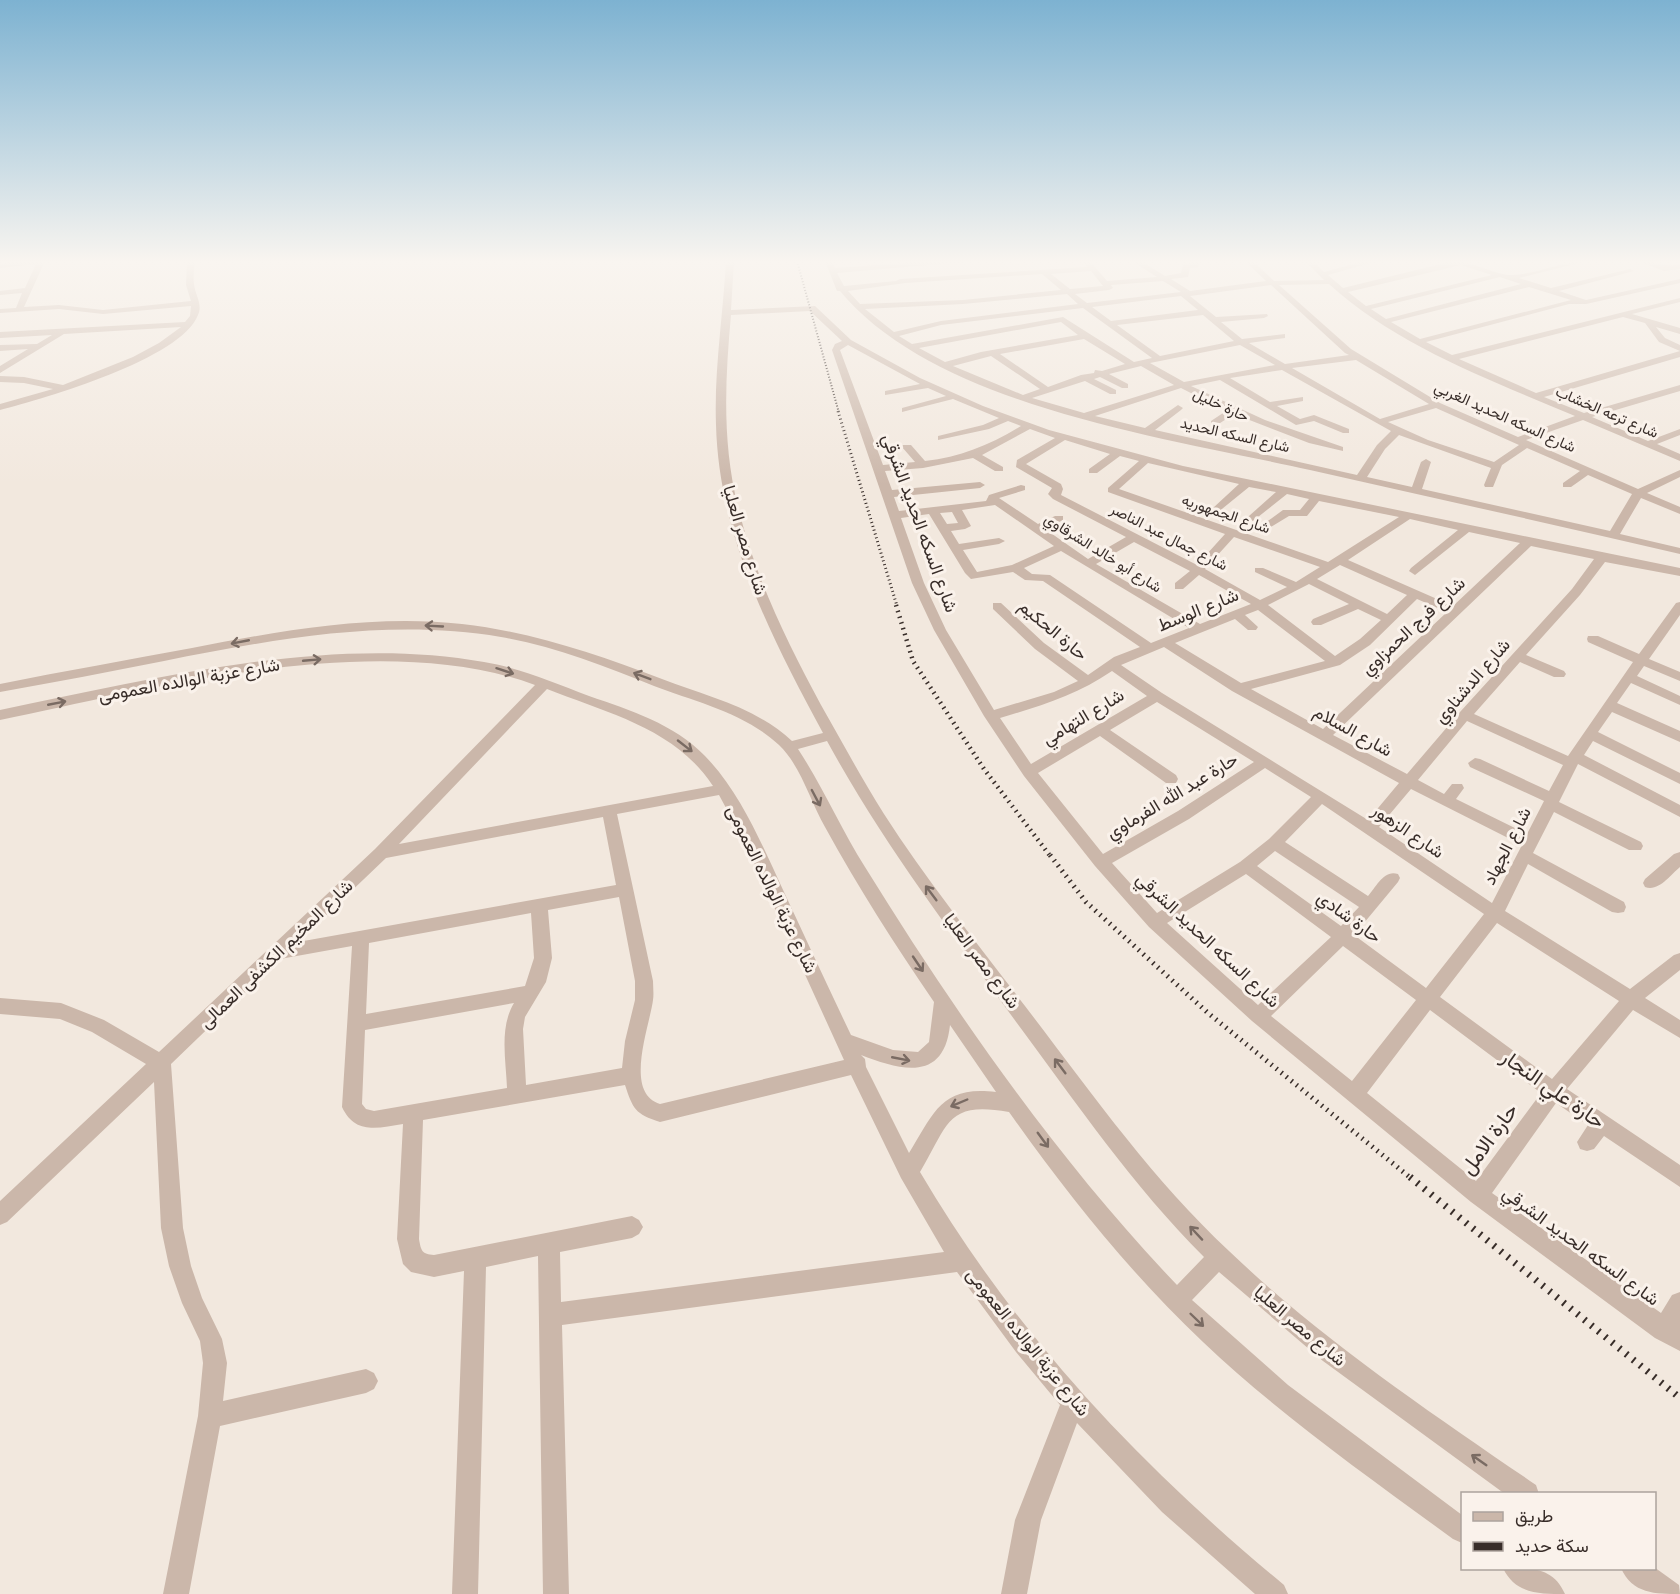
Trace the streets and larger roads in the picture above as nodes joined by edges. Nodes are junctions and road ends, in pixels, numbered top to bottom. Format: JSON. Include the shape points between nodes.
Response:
{"nodes":[{"id":1,"x":56,"y":335,"type":"edge"},
{"id":2,"x":172,"y":335,"type":"edge"},
{"id":3,"x":725,"y":335,"type":"edge"},
{"id":4,"x":841,"y":335,"type":"edge"},
{"id":5,"x":892,"y":335,"type":"edge"},
{"id":6,"x":957,"y":335,"type":"edge"},
{"id":7,"x":974,"y":335,"type":"edge"},
{"id":8,"x":1125,"y":335,"type":"edge"},
{"id":9,"x":1232,"y":335,"type":"edge"},
{"id":10,"x":1332,"y":335,"type":"edge"},
{"id":11,"x":1410,"y":335,"type":"edge"},
{"id":12,"x":1441,"y":335,"type":"edge"},
{"id":13,"x":1536,"y":335,"type":"edge"},
{"id":14,"x":1658,"y":335,"type":"edge"},
{"id":15,"x":1085,"y":336,"type":"joint"},
{"id":16,"x":1282,"y":336,"type":"dead end"},
{"id":17,"x":960,"y":338,"type":"junction"},
{"id":18,"x":1239,"y":341,"type":"junction"},
{"id":19,"x":1420,"y":341,"type":"junction"},
{"id":20,"x":848,"y":342,"type":"junction"},
{"id":21,"x":40,"y":346,"type":"junction"},
{"id":22,"x":912,"y":347,"type":"junction"},
{"id":23,"x":0,"y":348,"type":"edge"},
{"id":24,"x":1680,"y":348,"type":"edge"},
{"id":25,"x":993,"y":354,"type":"junction"},
{"id":26,"x":1680,"y":354,"type":"edge"},
{"id":27,"x":981,"y":355,"type":"junction"},
{"id":28,"x":1357,"y":357,"type":"junction"},
{"id":29,"x":1158,"y":358,"type":"junction"},
{"id":30,"x":1450,"y":358,"type":"junction"},
{"id":31,"x":1136,"y":363,"type":"junction"},
{"id":32,"x":945,"y":365,"type":"junction"},
{"id":33,"x":1281,"y":366,"type":"junction"},
{"id":34,"x":0,"y":370,"type":"edge"},
{"id":35,"x":1098,"y":372,"type":"junction"},
{"id":36,"x":1084,"y":377,"type":"junction"},
{"id":37,"x":1221,"y":377,"type":"junction"},
{"id":38,"x":0,"y":380,"type":"edge"},
{"id":39,"x":925,"y":386,"type":"junction"},
{"id":40,"x":1125,"y":386,"type":"dead end"},
{"id":41,"x":1181,"y":386,"type":"junction"},
{"id":42,"x":65,"y":388,"type":"junction"},
{"id":43,"x":1680,"y":388,"type":"edge"},
{"id":44,"x":1047,"y":390,"type":"junction"},
{"id":45,"x":1113,"y":392,"type":"dead end"},
{"id":46,"x":888,"y":393,"type":"dead end"},
{"id":47,"x":1536,"y":396,"type":"junction"},
{"id":48,"x":952,"y":397,"type":"junction"},
{"id":49,"x":1022,"y":398,"type":"junction"},
{"id":50,"x":1300,"y":399,"type":"dead end"},
{"id":51,"x":1267,"y":405,"type":"junction"},
{"id":52,"x":1437,"y":405,"type":"junction"},
{"id":53,"x":0,"y":407,"type":"edge"},
{"id":54,"x":1178,"y":408,"type":"dead end"},
{"id":55,"x":905,"y":410,"type":"dead end"},
{"id":56,"x":1232,"y":411,"type":"junction"},
{"id":57,"x":1086,"y":415,"type":"junction"},
{"id":58,"x":1584,"y":416,"type":"junction"},
{"id":59,"x":1007,"y":418,"type":"junction"},
{"id":60,"x":1379,"y":422,"type":"junction"},
{"id":61,"x":1030,"y":425,"type":"junction"},
{"id":62,"x":1147,"y":430,"type":"junction"},
{"id":63,"x":1346,"y":431,"type":"dead end"},
{"id":64,"x":1397,"y":431,"type":"junction"},
{"id":65,"x":1680,"y":432,"type":"edge"},
{"id":66,"x":1065,"y":436,"type":"junction"},
{"id":67,"x":941,"y":438,"type":"dead end"},
{"id":68,"x":1522,"y":442,"type":"junction"},
{"id":69,"x":1200,"y":443,"type":"junction"},
{"id":70,"x":1648,"y":444,"type":"junction"},
{"id":71,"x":906,"y":447,"type":"dead end"},
{"id":72,"x":1339,"y":448,"type":"dead end"},
{"id":73,"x":1119,"y":452,"type":"junction"},
{"id":74,"x":974,"y":454,"type":"junction"},
{"id":75,"x":1680,"y":458,"type":"edge"},
{"id":76,"x":1146,"y":460,"type":"junction"},
{"id":77,"x":1426,"y":462,"type":"dead end"},
{"id":78,"x":923,"y":465,"type":"junction"},
{"id":79,"x":1496,"y":466,"type":"junction"},
{"id":80,"x":879,"y":468,"type":"junction"},
{"id":81,"x":999,"y":469,"type":"dead end"},
{"id":82,"x":1588,"y":470,"type":"junction"},
{"id":83,"x":1094,"y":471,"type":"dead end"},
{"id":84,"x":1680,"y":473,"type":"edge"},
{"id":85,"x":954,"y":477,"type":"dead end"},
{"id":86,"x":1360,"y":479,"type":"junction"},
{"id":87,"x":1248,"y":482,"type":"junction"},
{"id":88,"x":980,"y":485,"type":"dead end"},
{"id":89,"x":1489,"y":485,"type":"dead end"},
{"id":90,"x":1567,"y":485,"type":"dead end"},
{"id":91,"x":962,"y":487,"type":"junction"},
{"id":92,"x":1021,"y":488,"type":"dead end"},
{"id":93,"x":1285,"y":490,"type":"junction"},
{"id":94,"x":1416,"y":491,"type":"junction"},
{"id":95,"x":1638,"y":493,"type":"junction"},
{"id":96,"x":888,"y":494,"type":"junction"},
{"id":97,"x":1316,"y":497,"type":"junction"},
{"id":98,"x":993,"y":499,"type":"junction"},
{"id":99,"x":955,"y":508,"type":"junction"},
{"id":100,"x":1217,"y":510,"type":"dead end"},
{"id":101,"x":933,"y":511,"type":"junction"},
{"id":102,"x":1680,"y":512,"type":"edge"},
{"id":103,"x":895,"y":515,"type":"junction"},
{"id":104,"x":1407,"y":516,"type":"junction"},
{"id":105,"x":1059,"y":518,"type":"dead end"},
{"id":106,"x":1253,"y":518,"type":"dead end"},
{"id":107,"x":1269,"y":525,"type":"dead end"},
{"id":108,"x":945,"y":528,"type":"junction"},
{"id":109,"x":1467,"y":528,"type":"junction"},
{"id":110,"x":1037,"y":530,"type":"junction"},
{"id":111,"x":1233,"y":531,"type":"junction"},
{"id":112,"x":1614,"y":535,"type":"junction"},
{"id":113,"x":1136,"y":536,"type":"junction"},
{"id":114,"x":999,"y":541,"type":"dead end"},
{"id":115,"x":1528,"y":542,"type":"junction"},
{"id":116,"x":1061,"y":547,"type":"junction"},
{"id":117,"x":956,"y":548,"type":"junction"},
{"id":118,"x":1680,"y":551,"type":"edge"},
{"id":119,"x":1602,"y":557,"type":"junction"},
{"id":120,"x":1088,"y":564,"type":"junction"},
{"id":121,"x":1336,"y":564,"type":"junction"},
{"id":122,"x":1015,"y":568,"type":"junction"},
{"id":123,"x":1199,"y":569,"type":"junction"},
{"id":124,"x":1259,"y":570,"type":"dead end"},
{"id":125,"x":1415,"y":571,"type":"dead end"},
{"id":126,"x":1680,"y":572,"type":"edge"},
{"id":127,"x":1310,"y":580,"type":"junction"},
{"id":128,"x":1179,"y":586,"type":"dead end"},
{"id":129,"x":1297,"y":587,"type":"junction"},
{"id":130,"x":1415,"y":594,"type":"junction"},
{"id":131,"x":1261,"y":604,"type":"junction"},
{"id":132,"x":1359,"y":604,"type":"junction"},
{"id":133,"x":997,"y":606,"type":"dead end"},
{"id":134,"x":1680,"y":606,"type":"edge"},
{"id":135,"x":1454,"y":611,"type":"junction"},
{"id":136,"x":1238,"y":614,"type":"junction"},
{"id":137,"x":1390,"y":620,"type":"junction"},
{"id":138,"x":1317,"y":622,"type":"dead end"},
{"id":139,"x":1252,"y":627,"type":"dead end"},
{"id":140,"x":1200,"y":629,"type":"junction"},
{"id":141,"x":1593,"y":639,"type":"dead end"},
{"id":142,"x":1165,"y":642,"type":"junction"},
{"id":143,"x":217,"y":646,"type":"junction"},
{"id":144,"x":1150,"y":648,"type":"junction"},
{"id":145,"x":1518,"y":656,"type":"junction"},
{"id":146,"x":1335,"y":662,"type":"junction"},
{"id":147,"x":1642,"y":662,"type":"junction"},
{"id":148,"x":1113,"y":665,"type":"junction"},
{"id":149,"x":215,"y":672,"type":"junction"},
{"id":150,"x":1559,"y":674,"type":"dead end"},
{"id":151,"x":1629,"y":677,"type":"junction"},
{"id":152,"x":1680,"y":677,"type":"edge"},
{"id":153,"x":1088,"y":681,"type":"junction"},
{"id":154,"x":544,"y":684,"type":"junction"},
{"id":155,"x":1237,"y":687,"type":"junction"},
{"id":156,"x":0,"y":688,"type":"edge"},
{"id":157,"x":1157,"y":696,"type":"junction"},
{"id":158,"x":1680,"y":701,"type":"edge"},
{"id":159,"x":1609,"y":705,"type":"junction"},
{"id":160,"x":0,"y":715,"type":"edge"},
{"id":161,"x":1465,"y":715,"type":"junction"},
{"id":162,"x":991,"y":716,"type":"junction"},
{"id":163,"x":1100,"y":730,"type":"junction"},
{"id":164,"x":1590,"y":734,"type":"junction"},
{"id":165,"x":831,"y":735,"type":"junction"},
{"id":166,"x":1323,"y":737,"type":"junction"},
{"id":167,"x":1680,"y":737,"type":"edge"},
{"id":168,"x":790,"y":746,"type":"junction"},
{"id":169,"x":1573,"y":760,"type":"junction"},
{"id":170,"x":1264,"y":762,"type":"junction"},
{"id":171,"x":1475,"y":763,"type":"dead end"},
{"id":172,"x":1029,"y":772,"type":"junction"},
{"id":173,"x":1171,"y":779,"type":"dead end"},
{"id":174,"x":1680,"y":779,"type":"edge"},
{"id":175,"x":1408,"y":783,"type":"junction"},
{"id":176,"x":1457,"y":788,"type":"dead end"},
{"id":177,"x":723,"y":789,"type":"junction"},
{"id":178,"x":1321,"y":796,"type":"junction"},
{"id":179,"x":1446,"y":802,"type":"junction"},
{"id":180,"x":1552,"y":802,"type":"junction"},
{"id":181,"x":609,"y":810,"type":"junction"},
{"id":182,"x":1680,"y":812,"type":"edge"},
{"id":183,"x":1370,"y":828,"type":"junction"},
{"id":184,"x":1275,"y":843,"type":"junction"},
{"id":185,"x":1635,"y":846,"type":"dead end"},
{"id":186,"x":1527,"y":849,"type":"junction"},
{"id":187,"x":381,"y":853,"type":"junction"},
{"id":188,"x":1680,"y":858,"type":"edge"},
{"id":189,"x":1101,"y":862,"type":"junction"},
{"id":190,"x":1246,"y":867,"type":"junction"},
{"id":191,"x":1392,"y":878,"type":"dead end"},
{"id":192,"x":1651,"y":883,"type":"dead end"},
{"id":193,"x":626,"y":890,"type":"junction"},
{"id":194,"x":539,"y":905,"type":"junction"},
{"id":195,"x":1370,"y":906,"type":"junction"},
{"id":196,"x":1618,"y":908,"type":"dead end"},
{"id":197,"x":1495,"y":913,"type":"junction"},
{"id":198,"x":1155,"y":922,"type":"junction"},
{"id":199,"x":361,"y":936,"type":"junction"},
{"id":200,"x":1344,"y":937,"type":"junction"},
{"id":201,"x":277,"y":953,"type":"junction"},
{"id":202,"x":1680,"y":960,"type":"edge"},
{"id":203,"x":530,"y":993,"type":"junction"},
{"id":204,"x":1427,"y":999,"type":"junction"},
{"id":205,"x":1631,"y":999,"type":"junction"},
{"id":206,"x":943,"y":1001,"type":"junction"},
{"id":207,"x":0,"y":1006,"type":"edge"},
{"id":208,"x":1258,"y":1016,"type":"junction"},
{"id":209,"x":356,"y":1024,"type":"junction"},
{"id":210,"x":1680,"y":1030,"type":"edge"},
{"id":211,"x":846,"y":1041,"type":"junction"},
{"id":212,"x":162,"y":1063,"type":"junction"},
{"id":213,"x":858,"y":1065,"type":"junction"},
{"id":214,"x":631,"y":1075,"type":"junction"},
{"id":215,"x":1554,"y":1091,"type":"junction"},
{"id":216,"x":1354,"y":1094,"type":"junction"},
{"id":217,"x":517,"y":1095,"type":"junction"},
{"id":218,"x":1016,"y":1104,"type":"junction"},
{"id":219,"x":413,"y":1113,"type":"junction"},
{"id":220,"x":1601,"y":1124,"type":"junction"},
{"id":221,"x":1587,"y":1142,"type":"dead end"},
{"id":222,"x":909,"y":1172,"type":"junction"},
{"id":223,"x":1680,"y":1178,"type":"edge"},
{"id":224,"x":1478,"y":1195,"type":"junction"},
{"id":225,"x":0,"y":1215,"type":"edge"},
{"id":226,"x":632,"y":1227,"type":"dead end"},
{"id":227,"x":549,"y":1243,"type":"junction"},
{"id":228,"x":1219,"y":1257,"type":"junction"},
{"id":229,"x":475,"y":1258,"type":"junction"},
{"id":230,"x":963,"y":1260,"type":"junction"},
{"id":231,"x":1176,"y":1301,"type":"junction"},
{"id":232,"x":1680,"y":1303,"type":"edge"},
{"id":233,"x":550,"y":1315,"type":"junction"},
{"id":234,"x":1672,"y":1335,"type":"edge"},
{"id":235,"x":366,"y":1381,"type":"dead end"},
{"id":236,"x":1072,"y":1401,"type":"junction"},
{"id":237,"x":210,"y":1416,"type":"junction"},
{"id":238,"x":1524,"y":1492,"type":"edge"},
{"id":239,"x":1461,"y":1529,"type":"edge"},
{"id":240,"x":1517,"y":1570,"type":"edge"},
{"id":241,"x":1635,"y":1570,"type":"edge"},
{"id":242,"x":176,"y":1594,"type":"edge"},
{"id":243,"x":465,"y":1594,"type":"edge"},
{"id":244,"x":556,"y":1594,"type":"edge"},
{"id":245,"x":1014,"y":1594,"type":"edge"},
{"id":246,"x":1275,"y":1594,"type":"edge"},
{"id":247,"x":1552,"y":1594,"type":"edge"},
{"id":248,"x":1671,"y":1594,"type":"edge"}],
"edges":[{"from":1,"to":21,"type":"street"},
{"from":2,"to":42,"type":"street","via":[[143,355]]},
{"from":3,"to":165,"type":"street","name":"شارع مصر العليا","via":[[720,424],[731,502],[764,601]]},
{"from":4,"to":20,"type":"street"},
{"from":5,"to":22,"type":"street","name":"شارع السكه الحديد"},
{"from":6,"to":17,"type":"street"},
{"from":7,"to":17,"type":"street"},
{"from":8,"to":29,"type":"street"},
{"from":9,"to":18,"type":"street"},
{"from":10,"to":28,"type":"street","name":"شارع السكه الحديد الغربي"},
{"from":11,"to":19,"type":"street","name":"شارع ترعه الخشاب"},
{"from":12,"to":19,"type":"street"},
{"from":13,"to":30,"type":"street"},
{"from":14,"to":24,"type":"street"},
{"from":15,"to":25,"type":"street"},
{"from":15,"to":31,"type":"street","name":"حارة خليل"},
{"from":16,"to":18,"type":"street"},
{"from":17,"to":22,"type":"street"},
{"from":17,"to":27,"type":"street"},
{"from":18,"to":29,"type":"street"},
{"from":18,"to":33,"type":"street"},
{"from":19,"to":30,"type":"street","name":"شارع ترعه الخشاب"},
{"from":20,"to":39,"type":"street"},
{"from":20,"to":80,"type":"street","name":"شارع السكه الحديد الشرقي","via":[[836,350]]},
{"from":21,"to":23,"type":"street"},
{"from":21,"to":34,"type":"street"},
{"from":22,"to":32,"type":"street","name":"شارع السكه الحديد"},
{"from":25,"to":27,"type":"street"},
{"from":25,"to":44,"type":"street"},
{"from":26,"to":47,"type":"street"},
{"from":27,"to":32,"type":"street"},
{"from":28,"to":33,"type":"street"},
{"from":28,"to":52,"type":"street","name":"شارع السكه الحديد الغربي"},
{"from":29,"to":31,"type":"street"},
{"from":30,"to":47,"type":"street","name":"شارع ترعه الخشاب"},
{"from":31,"to":35,"type":"street"},
{"from":31,"to":41,"type":"street","name":"حارة خليل"},
{"from":32,"to":49,"type":"street","name":"شارع السكه الحديد"},
{"from":33,"to":37,"type":"street"},
{"from":33,"to":60,"type":"street"},
{"from":35,"to":36,"type":"street"},
{"from":35,"to":40,"type":"street"},
{"from":36,"to":44,"type":"street"},
{"from":36,"to":45,"type":"street"},
{"from":37,"to":41,"type":"street"},
{"from":37,"to":51,"type":"street"},
{"from":38,"to":42,"type":"street"},
{"from":39,"to":46,"type":"street"},
{"from":39,"to":48,"type":"street"},
{"from":41,"to":56,"type":"street","name":"حارة خليل"},
{"from":41,"to":57,"type":"street"},
{"from":42,"to":53,"type":"street"},
{"from":43,"to":58,"type":"street"},
{"from":44,"to":49,"type":"street"},
{"from":47,"to":58,"type":"street","name":"شارع ترعه الخشاب"},
{"from":48,"to":55,"type":"street"},
{"from":48,"to":59,"type":"street"},
{"from":49,"to":57,"type":"street","name":"شارع السكه الحديد"},
{"from":50,"to":51,"type":"street"},
{"from":51,"to":63,"type":"street","via":[[1299,423],[1314,418]]},
{"from":52,"to":60,"type":"street"},
{"from":52,"to":68,"type":"street","name":"شارع السكه الحديد الغربي"},
{"from":54,"to":62,"type":"street"},
{"from":56,"to":69,"type":"street"},
{"from":56,"to":72,"type":"street","name":"حارة خليل","via":[[1286,433]]},
{"from":57,"to":62,"type":"street","name":"شارع السكه الحديد"},
{"from":58,"to":68,"type":"street"},
{"from":58,"to":70,"type":"street","name":"شارع ترعه الخشاب"},
{"from":59,"to":61,"type":"street"},
{"from":59,"to":67,"type":"street"},
{"from":60,"to":64,"type":"street"},
{"from":61,"to":66,"type":"street"},
{"from":61,"to":74,"type":"street"},
{"from":62,"to":69,"type":"street","name":"شارع السكه الحديد"},
{"from":64,"to":79,"type":"street"},
{"from":64,"to":86,"type":"street"},
{"from":65,"to":70,"type":"street"},
{"from":66,"to":73,"type":"street"},
{"from":66,"to":113,"type":"street","name":"شارع جمال عبد الناصر","via":[[1020,464],[1056,485],[1058,489],[1053,494],[1057,497]]},
{"from":68,"to":79,"type":"street"},
{"from":68,"to":82,"type":"street","name":"شارع السكه الحديد الغربي"},
{"from":69,"to":86,"type":"street","name":"شارع السكه الحديد"},
{"from":70,"to":75,"type":"street","name":"شارع ترعه الخشاب"},
{"from":71,"to":78,"type":"street"},
{"from":73,"to":76,"type":"street"},
{"from":73,"to":83,"type":"street"},
{"from":74,"to":78,"type":"street"},
{"from":74,"to":81,"type":"street"},
{"from":76,"to":87,"type":"street"},
{"from":76,"to":111,"type":"street","name":"شارع الجمهوريه","via":[[1112,490]]},
{"from":77,"to":94,"type":"street"},
{"from":78,"to":80,"type":"street"},
{"from":79,"to":89,"type":"street"},
{"from":80,"to":96,"type":"street","name":"شارع السكه الحديد الشرقي"},
{"from":82,"to":90,"type":"street"},
{"from":82,"to":95,"type":"street","name":"شارع السكه الحديد الغربي"},
{"from":84,"to":95,"type":"street"},
{"from":85,"to":91,"type":"street"},
{"from":86,"to":94,"type":"street","name":"شارع السكه الحديد"},
{"from":87,"to":93,"type":"street"},
{"from":87,"to":100,"type":"street"},
{"from":88,"to":91,"type":"street"},
{"from":91,"to":96,"type":"street"},
{"from":92,"to":98,"type":"street"},
{"from":93,"to":97,"type":"street"},
{"from":93,"to":106,"type":"street"},
{"from":94,"to":112,"type":"street","name":"شارع السكه الحديد","via":[[1502,504]]},
{"from":95,"to":102,"type":"street","name":"شارع السكه الحديد الغربي"},
{"from":95,"to":112,"type":"street"},
{"from":96,"to":103,"type":"street","name":"شارع السكه الحديد الشرقي"},
{"from":97,"to":104,"type":"street"},
{"from":97,"to":107,"type":"street","via":[[1303,514],[1287,512]]},
{"from":98,"to":99,"type":"street","via":[[989,504]]},
{"from":98,"to":110,"type":"street","name":"شارع أبو خالد الشرقاوي"},
{"from":99,"to":101,"type":"street"},
{"from":99,"to":108,"type":"street","via":[[966,526]]},
{"from":101,"to":103,"type":"street"},
{"from":101,"to":108,"type":"street"},
{"from":103,"to":162,"type":"street","name":"شارع السكه الحديد الشرقي","via":[[925,599],[953,655]]},
{"from":104,"to":109,"type":"street"},
{"from":104,"to":121,"type":"street","name":"شارع الوسط"},
{"from":105,"to":110,"type":"street"},
{"from":108,"to":117,"type":"street"},
{"from":109,"to":115,"type":"street"},
{"from":109,"to":125,"type":"street"},
{"from":110,"to":116,"type":"street","name":"شارع أبو خالد الشرقاوي"},
{"from":111,"to":121,"type":"street","name":"شارع الجمهوريه"},
{"from":111,"to":123,"type":"street"},
{"from":112,"to":118,"type":"street","name":"شارع السكه الحديد"},
{"from":113,"to":120,"type":"street"},
{"from":113,"to":123,"type":"street","name":"شارع جمال عبد الناصر"},
{"from":114,"to":117,"type":"street"},
{"from":115,"to":119,"type":"street"},
{"from":115,"to":135,"type":"street","name":"شارع فرج الحمزاوي"},
{"from":116,"to":120,"type":"street","name":"شارع أبو خالد الشرقاوي"},
{"from":116,"to":122,"type":"street"},
{"from":117,"to":122,"type":"street","via":[[972,575]]},
{"from":119,"to":126,"type":"street"},
{"from":119,"to":145,"type":"street","name":"شارع الدشناوي"},
{"from":120,"to":140,"type":"street","name":"شارع أبو خالد الشرقاوي"},
{"from":121,"to":127,"type":"street","name":"شارع الوسط"},
{"from":121,"to":130,"type":"street","name":"شارع الجمهوريه"},
{"from":122,"to":144,"type":"street","via":[[1029,578],[1046,578]]},
{"from":123,"to":128,"type":"street"},
{"from":123,"to":131,"type":"street","name":"شارع جمال عبد الناصر"},
{"from":124,"to":129,"type":"street"},
{"from":127,"to":129,"type":"street","name":"شارع الوسط"},
{"from":127,"to":132,"type":"street"},
{"from":129,"to":131,"type":"street","name":"شارع الوسط"},
{"from":130,"to":135,"type":"street","name":"شارع الجمهوريه"},
{"from":130,"to":137,"type":"street"},
{"from":131,"to":136,"type":"street","name":"شارع الوسط"},
{"from":131,"to":146,"type":"street","name":"شارع جمال عبد الناصر"},
{"from":132,"to":137,"type":"street"},
{"from":132,"to":138,"type":"street"},
{"from":133,"to":153,"type":"street","name":"حارة الحكيم","via":[[1043,650]]},
{"from":134,"to":147,"type":"street","name":"شارع الجهاد"},
{"from":135,"to":166,"type":"street","name":"شارع فرج الحمزاوي"},
{"from":136,"to":139,"type":"street"},
{"from":136,"to":140,"type":"street","name":"شارع الوسط"},
{"from":137,"to":146,"type":"street"},
{"from":140,"to":142,"type":"street","name":"شارع الوسط"},
{"from":141,"to":147,"type":"street"},
{"from":142,"to":144,"type":"street","name":"شارع الوسط"},
{"from":142,"to":155,"type":"street","name":"شارع السلام"},
{"from":143,"to":149,"type":"street"},
{"from":143,"to":156,"type":"street","name":"شارع عزبة الوالده العمومى"},
{"from":168,"to":143,"type":"street","name":"شارع عزبة الوالده العمومى","one_way":true,"via":[[728,709],[580,652],[500,633],[425,625],[368,625]]},
{"from":144,"to":148,"type":"street","name":"شارع الوسط"},
{"from":145,"to":150,"type":"street"},
{"from":145,"to":161,"type":"street","name":"شارع الدشناوي"},
{"from":146,"to":155,"type":"street"},
{"from":147,"to":151,"type":"street","name":"شارع الجهاد"},
{"from":147,"to":152,"type":"street"},
{"from":148,"to":153,"type":"street","name":"شارع الوسط"},
{"from":148,"to":157,"type":"street","name":"شارع الزهور"},
{"from":149,"to":154,"type":"street","name":"شارع عزبة الوالده العمومى","one_way":true,"via":[[275,663],[389,658],[495,668]]},
{"from":160,"to":149,"type":"street","name":"شارع عزبة الوالده العمومى","one_way":true},
{"from":151,"to":158,"type":"street"},
{"from":151,"to":159,"type":"street","name":"شارع الجهاد"},
{"from":153,"to":162,"type":"street","name":"شارع الوسط","via":[[1059,695]]},
{"from":154,"to":177,"type":"street","name":"شارع عزبة الوالده العمومى","one_way":true,"via":[[657,727],[700,757]]},
{"from":154,"to":187,"type":"street","name":"شارع المخيم الكشفى العمالى"},
{"from":155,"to":166,"type":"street","name":"شارع السلام"},
{"from":157,"to":163,"type":"street","name":"شارع التهامي"},
{"from":157,"to":170,"type":"street","name":"شارع الزهور"},
{"from":159,"to":164,"type":"street","name":"شارع الجهاد"},
{"from":159,"to":167,"type":"street"},
{"from":161,"to":169,"type":"street"},
{"from":161,"to":175,"type":"street","name":"شارع الدشناوي"},
{"from":162,"to":172,"type":"street","name":"شارع السكه الحديد الشرقي"},
{"from":163,"to":172,"type":"street","name":"شارع التهامي"},
{"from":163,"to":173,"type":"street"},
{"from":164,"to":169,"type":"street","name":"شارع الجهاد"},
{"from":164,"to":174,"type":"street"},
{"from":165,"to":168,"type":"street"},
{"from":228,"to":165,"type":"street","name":"شارع مصر العليا","one_way":true,"via":[[1113,1139],[913,868]]},
{"from":166,"to":175,"type":"street","name":"شارع السلام"},
{"from":168,"to":206,"type":"street","one_way":true,"via":[[852,861]]},
{"from":169,"to":180,"type":"street","name":"شارع الجهاد"},
{"from":169,"to":182,"type":"street"},
{"from":170,"to":178,"type":"street","name":"شارع الزهور"},
{"from":170,"to":189,"type":"street","name":"حارة عبد الله الفرماوي","via":[[1189,813]]},
{"from":171,"to":180,"type":"street"},
{"from":172,"to":189,"type":"street","name":"شارع السكه الحديد الشرقي"},
{"from":175,"to":179,"type":"street","name":"شارع السلام"},
{"from":175,"to":183,"type":"street","name":"شارع الدشناوي"},
{"from":176,"to":179,"type":"street"},
{"from":177,"to":181,"type":"street"},
{"from":177,"to":211,"type":"street","name":"شارع عزبة الوالده العمومى"},
{"from":178,"to":183,"type":"street","name":"شارع الزهور"},
{"from":178,"to":184,"type":"street"},
{"from":179,"to":186,"type":"street","name":"شارع السلام"},
{"from":180,"to":185,"type":"street"},
{"from":180,"to":186,"type":"street","name":"شارع الجهاد"},
{"from":181,"to":187,"type":"street"},
{"from":181,"to":193,"type":"street"},
{"from":183,"to":197,"type":"street","name":"شارع الزهور"},
{"from":184,"to":190,"type":"street"},
{"from":184,"to":195,"type":"street"},
{"from":186,"to":196,"type":"street","name":"شارع السلام"},
{"from":186,"to":197,"type":"street","name":"شارع الجهاد"},
{"from":187,"to":201,"type":"street","name":"شارع المخيم الكشفى العمالى"},
{"from":188,"to":192,"type":"street"},
{"from":189,"to":198,"type":"street","name":"شارع السكه الحديد الشرقي"},
{"from":190,"to":198,"type":"street"},
{"from":190,"to":200,"type":"street","name":"حارة شادي"},
{"from":191,"to":195,"type":"street"},
{"from":193,"to":194,"type":"street"},
{"from":193,"to":214,"type":"street","via":[[644,981]]},
{"from":194,"to":199,"type":"street"},
{"from":194,"to":203,"type":"street","via":[[542,970]]},
{"from":195,"to":200,"type":"street"},
{"from":197,"to":204,"type":"street","name":"شارع الجهاد"},
{"from":197,"to":205,"type":"street","name":"شارع الزهور"},
{"from":198,"to":208,"type":"street","name":"شارع السكه الحديد الشرقي"},
{"from":199,"to":201,"type":"street"},
{"from":199,"to":209,"type":"street"},
{"from":200,"to":204,"type":"street","name":"حارة شادي"},
{"from":200,"to":208,"type":"street"},
{"from":201,"to":212,"type":"street","name":"شارع المخيم الكشفى العمالى"},
{"from":202,"to":205,"type":"street","name":"حارة الامل"},
{"from":203,"to":209,"type":"street"},
{"from":203,"to":217,"type":"street","via":[[516,1016],[514,1029]]},
{"from":204,"to":215,"type":"street","name":"حارة علي النجار"},
{"from":204,"to":216,"type":"street","name":"شارع الجهاد"},
{"from":205,"to":210,"type":"street","name":"شارع الزهور"},
{"from":205,"to":215,"type":"street","name":"حارة الامل"},
{"from":211,"to":206,"type":"street","one_way":true,"via":[[903,1062],[927,1057],[938,1039]]},
{"from":206,"to":218,"type":"street"},
{"from":207,"to":212,"type":"street","via":[[61,1011],[98,1026]]},
{"from":208,"to":216,"type":"street","name":"شارع السكه الحديد الشرقي"},
{"from":209,"to":219,"type":"street","via":[[352,1107],[360,1117],[374,1120]]},
{"from":211,"to":213,"type":"street","name":"شارع عزبة الوالده العمومى"},
{"from":212,"to":225,"type":"street","name":"شارع المخيم الكشفى العمالى"},
{"from":212,"to":237,"type":"street","via":[[172,1228],[193,1303],[211,1339],[215,1363]]},
{"from":213,"to":214,"type":"street","via":[[660,1113],[647,1109],[640,1101]]},
{"from":213,"to":222,"type":"street","name":"شارع عزبة الوالده العمومى"},
{"from":214,"to":217,"type":"street"},
{"from":215,"to":220,"type":"street","name":"حارة علي النجار"},
{"from":215,"to":224,"type":"street","name":"حارة الامل"},
{"from":216,"to":224,"type":"street","name":"شارع السكه الحديد الشرقي"},
{"from":217,"to":219,"type":"street"},
{"from":218,"to":222,"type":"street","one_way":true,"via":[[972,1099],[952,1105]]},
{"from":218,"to":231,"type":"street","one_way":true,"via":[[1104,1222]]},
{"from":219,"to":229,"type":"street","via":[[408,1239],[411,1256],[419,1264],[434,1266]]},
{"from":220,"to":221,"type":"street"},
{"from":220,"to":223,"type":"street","name":"حارة علي النجار"},
{"from":222,"to":230,"type":"street","name":"شارع عزبة الوالده العمومى"},
{"from":224,"to":234,"type":"street","name":"شارع السكه الحديد الشرقي"},
{"from":226,"to":227,"type":"street"},
{"from":227,"to":229,"type":"street"},
{"from":227,"to":233,"type":"street"},
{"from":228,"to":231,"type":"street"},
{"from":238,"to":228,"type":"street","name":"شارع مصر العليا","one_way":true,"via":[[1334,1356]]},
{"from":229,"to":243,"type":"street"},
{"from":230,"to":233,"type":"street"},
{"from":230,"to":236,"type":"street","name":"شارع عزبة الوالده العمومى"},
{"from":231,"to":239,"type":"street","one_way":true,"via":[[1298,1409]]},
{"from":232,"to":234,"type":"street"},
{"from":233,"to":244,"type":"street"},
{"from":235,"to":237,"type":"street"},
{"from":236,"to":245,"type":"street","via":[[1028,1520]]},
{"from":236,"to":246,"type":"street","name":"شارع عزبة الوالده العمومى","via":[[1159,1491]]},
{"from":237,"to":242,"type":"street"},
{"from":240,"to":247,"type":"street"},
{"from":241,"to":248,"type":"street"}]}
